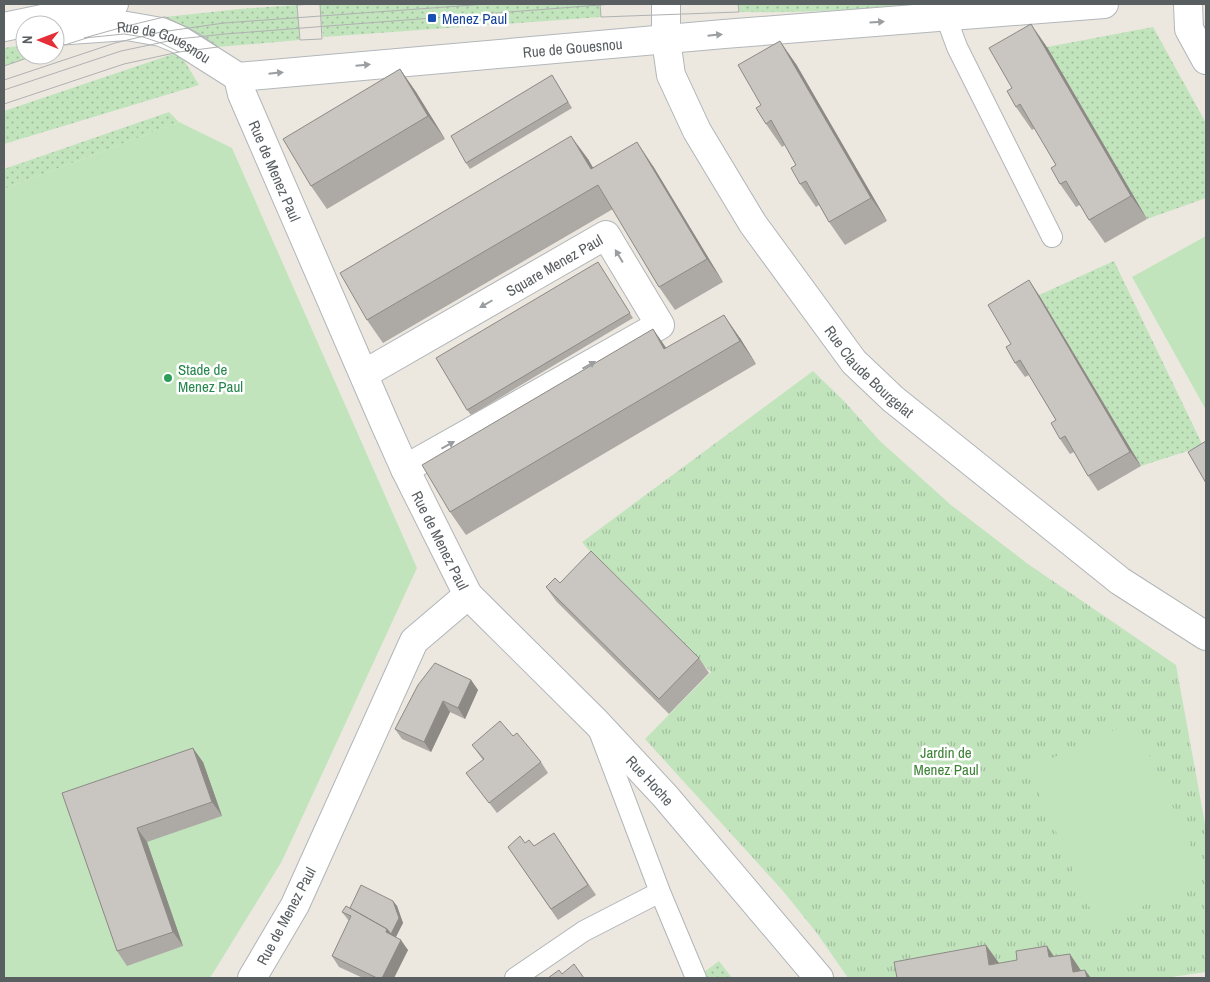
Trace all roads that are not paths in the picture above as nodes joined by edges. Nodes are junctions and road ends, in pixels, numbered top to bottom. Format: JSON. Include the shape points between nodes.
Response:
{"nodes":[{"id":1,"x":666,"y":4,"type":"edge"},
{"id":2,"x":1104,"y":4,"type":"edge"},
{"id":3,"x":1188,"y":4,"type":"edge"},
{"id":4,"x":102,"y":5,"type":"edge"},
{"id":5,"x":946,"y":17,"type":"junction"},
{"id":6,"x":4,"y":26,"type":"edge"},
{"id":7,"x":65,"y":30,"type":"edge"},
{"id":8,"x":666,"y":40,"type":"junction"},
{"id":9,"x":1206,"y":60,"type":"edge"},
{"id":10,"x":238,"y":77,"type":"junction"},
{"id":11,"x":1052,"y":237,"type":"dead end"},
{"id":12,"x":364,"y":374,"type":"junction"},
{"id":13,"x":405,"y":469,"type":"junction"},
{"id":14,"x":468,"y":595,"type":"junction"},
{"id":15,"x":1206,"y":636,"type":"edge"},
{"id":16,"x":596,"y":722,"type":"junction"},
{"id":17,"x":660,"y":892,"type":"junction"},
{"id":18,"x":252,"y":978,"type":"edge"},
{"id":19,"x":515,"y":978,"type":"edge"},
{"id":20,"x":696,"y":978,"type":"edge"},
{"id":21,"x":819,"y":978,"type":"edge"}],
"edges":[{"from":1,"to":8,"type":"street","name":"Rue Claude Bourgelat"},
{"from":2,"to":5,"type":"street","name":"Rue de Gouesnou"},
{"from":3,"to":9,"type":"street","via":[[1189,29]]},
{"from":4,"to":6,"type":"street"},
{"from":8,"to":5,"type":"street","name":"Rue de Gouesnou","one_way":true},
{"from":5,"to":11,"type":"lane","via":[[957,47]]},
{"from":7,"to":10,"type":"street","name":"Rue de Gouesnou","via":[[127,26],[161,32],[178,39]]},
{"from":10,"to":8,"type":"street","name":"Rue de Gouesnou","one_way":true},
{"from":8,"to":15,"type":"street","name":"Rue Claude Bourgelat","via":[[671,75],[697,130],[753,224],[854,362],[893,399],[1120,581]]},
{"from":10,"to":12,"type":"street","name":"Rue de Menez Paul","via":[[242,94]]},
{"from":12,"to":13,"type":"street","name":"Rue de Menez Paul"},
{"from":13,"to":12,"type":"street","name":"Square Menez Paul","one_way":true,"via":[[660,325],[606,235]]},
{"from":13,"to":14,"type":"street","name":"Rue de Menez Paul"},
{"from":14,"to":16,"type":"street","name":"Rue Hoche"},
{"from":14,"to":18,"type":"street","name":"Rue de Menez Paul","via":[[414,641],[295,905]]},
{"from":16,"to":17,"type":"lane"},
{"from":16,"to":21,"type":"street","name":"Rue Hoche","via":[[665,796]]},
{"from":17,"to":19,"type":"lane","via":[[584,930]]},
{"from":17,"to":20,"type":"lane"}]}
